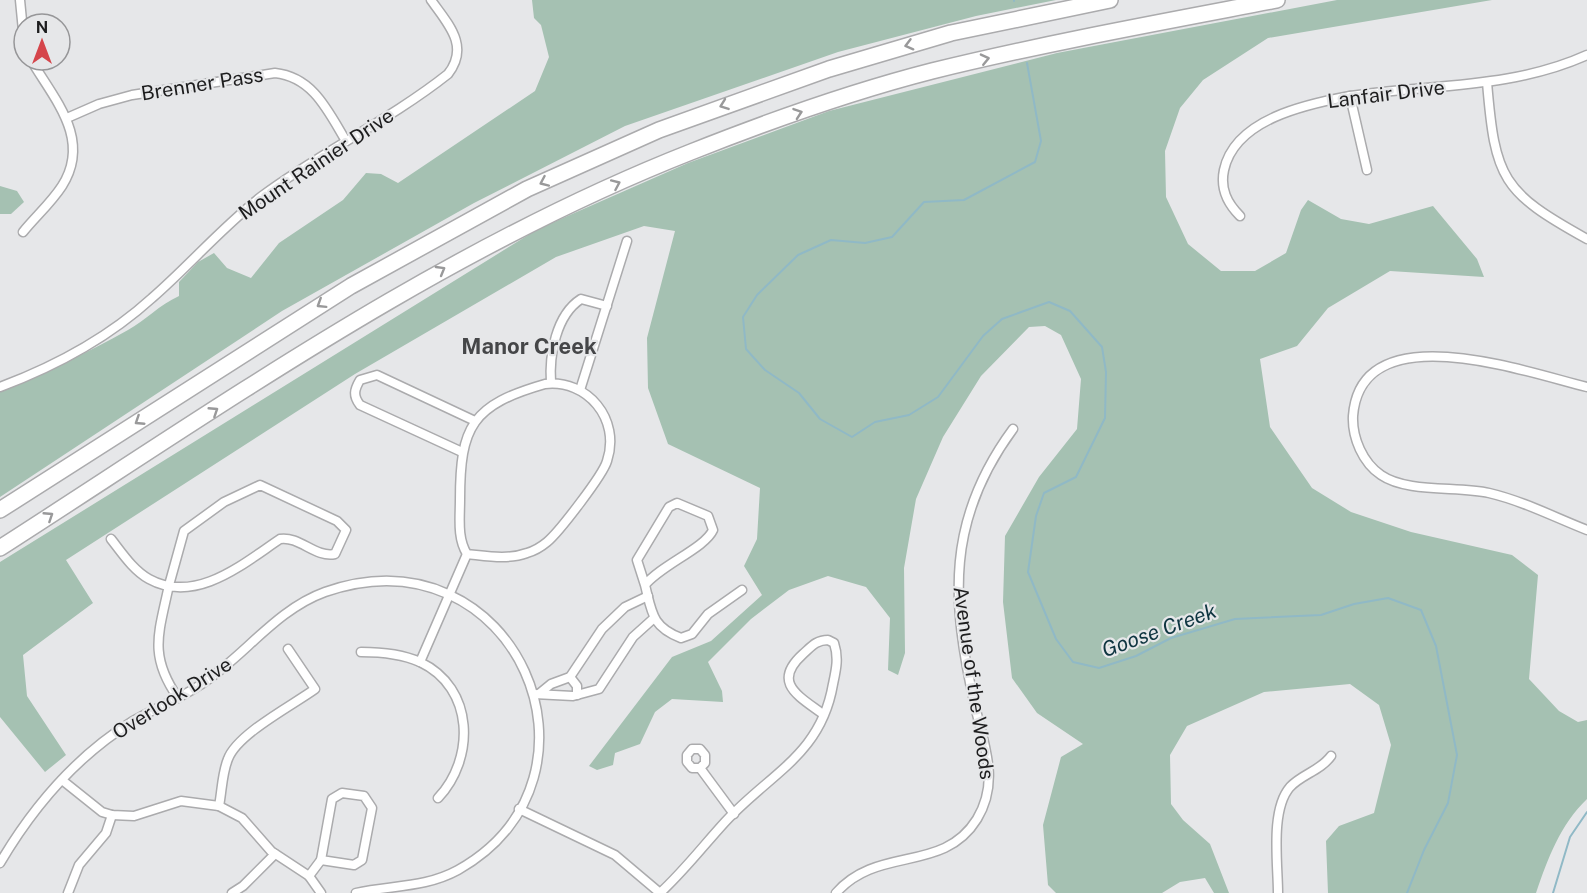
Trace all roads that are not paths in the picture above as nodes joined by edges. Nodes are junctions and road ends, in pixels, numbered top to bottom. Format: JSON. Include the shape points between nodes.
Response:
{"nodes":[{"id":1,"x":430,"y":0,"type":"edge"},
{"id":2,"x":1110,"y":0,"type":"edge"},
{"id":3,"x":1277,"y":0,"type":"edge"},
{"id":4,"x":1587,"y":55,"type":"edge"},
{"id":5,"x":38,"y":72,"type":"edge"},
{"id":6,"x":1487,"y":82,"type":"junction"},
{"id":7,"x":1350,"y":96,"type":"junction"},
{"id":8,"x":67,"y":118,"type":"junction"},
{"id":9,"x":346,"y":141,"type":"junction"},
{"id":10,"x":1367,"y":170,"type":"dead end"},
{"id":11,"x":1240,"y":216,"type":"dead end"},
{"id":12,"x":23,"y":232,"type":"dead end"},
{"id":13,"x":1587,"y":239,"type":"edge"},
{"id":14,"x":627,"y":241,"type":"dead end"},
{"id":15,"x":607,"y":306,"type":"junction"},
{"id":16,"x":551,"y":383,"type":"junction"},
{"id":17,"x":0,"y":387,"type":"edge"},
{"id":18,"x":1587,"y":387,"type":"edge"},
{"id":19,"x":580,"y":390,"type":"junction"},
{"id":20,"x":475,"y":421,"type":"junction"},
{"id":21,"x":1013,"y":429,"type":"dead end"},
{"id":22,"x":462,"y":452,"type":"junction"},
{"id":23,"x":0,"y":510,"type":"edge"},
{"id":24,"x":1587,"y":530,"type":"edge"},
{"id":25,"x":111,"y":539,"type":"dead end"},
{"id":26,"x":0,"y":548,"type":"edge"},
{"id":27,"x":468,"y":554,"type":"junction"},
{"id":28,"x":169,"y":585,"type":"junction"},
{"id":29,"x":645,"y":585,"type":"junction"},
{"id":30,"x":742,"y":590,"type":"dead end"},
{"id":31,"x":449,"y":594,"type":"junction"},
{"id":32,"x":648,"y":596,"type":"junction"},
{"id":33,"x":653,"y":619,"type":"junction"},
{"id":34,"x":288,"y":649,"type":"dead end"},
{"id":35,"x":361,"y":652,"type":"dead end"},
{"id":36,"x":420,"y":662,"type":"junction"},
{"id":37,"x":570,"y":677,"type":"junction"},
{"id":38,"x":537,"y":693,"type":"junction"},
{"id":39,"x":577,"y":695,"type":"junction"},
{"id":40,"x":178,"y":698,"type":"junction"},
{"id":41,"x":824,"y":715,"type":"junction"},
{"id":42,"x":1331,"y":756,"type":"dead end"},
{"id":43,"x":700,"y":768,"type":"dead end"},
{"id":44,"x":62,"y":780,"type":"junction"},
{"id":45,"x":438,"y":798,"type":"dead end"},
{"id":46,"x":219,"y":806,"type":"junction"},
{"id":47,"x":519,"y":809,"type":"junction"},
{"id":48,"x":734,"y":814,"type":"junction"},
{"id":49,"x":112,"y":815,"type":"junction"},
{"id":50,"x":274,"y":854,"type":"junction"},
{"id":51,"x":321,"y":860,"type":"junction"},
{"id":52,"x":0,"y":863,"type":"edge"},
{"id":53,"x":309,"y":876,"type":"junction"},
{"id":54,"x":68,"y":893,"type":"edge"},
{"id":55,"x":232,"y":893,"type":"edge"},
{"id":56,"x":321,"y":893,"type":"edge"},
{"id":57,"x":356,"y":893,"type":"edge"},
{"id":58,"x":660,"y":893,"type":"edge"},
{"id":59,"x":836,"y":893,"type":"edge"},
{"id":60,"x":1278,"y":893,"type":"edge"}],
"edges":[{"from":1,"to":9,"type":"street","name":"Mount Rainier Drive","via":[[457,38],[458,57],[454,66],[444,78]]},
{"from":2,"to":23,"type":"highway","one_way":true,"via":[[951,33],[829,69],[659,130],[527,189],[351,286]]},
{"from":26,"to":3,"type":"highway","one_way":true,"via":[[382,304],[536,220],[644,171],[786,117],[927,72]]},
{"from":4,"to":6,"type":"street","name":"Lanfair Drive","via":[[1535,74]]},
{"from":5,"to":8,"type":"street"},
{"from":6,"to":7,"type":"street","name":"Lanfair Drive"},
{"from":6,"to":13,"type":"street","via":[[1493,146],[1506,177],[1532,207]]},
{"from":7,"to":10,"type":"street"},
{"from":7,"to":11,"type":"street","name":"Lanfair Drive","via":[[1295,110],[1239,140],[1226,162],[1223,181],[1225,197]]},
{"from":8,"to":9,"type":"street","name":"Brenner Pass","via":[[132,94],[275,73],[312,89]]},
{"from":8,"to":12,"type":"street","via":[[73,142],[68,173],[62,186]]},
{"from":9,"to":17,"type":"street","name":"Mount Rainier Drive","via":[[235,218],[120,325],[69,356]]},
{"from":14,"to":15,"type":"street"},
{"from":15,"to":16,"type":"street","via":[[581,299],[570,306],[554,349]]},
{"from":15,"to":19,"type":"street"},
{"from":16,"to":19,"type":"street"},
{"from":16,"to":20,"type":"street","via":[[507,397]]},
{"from":18,"to":24,"type":"street","via":[[1463,360],[1418,356],[1393,361],[1374,373],[1361,390],[1353,425],[1359,447],[1370,465],[1388,479],[1488,493]]},
{"from":19,"to":27,"type":"street","via":[[593,399],[606,421],[610,449],[604,470],[549,540],[536,549],[508,557]]},
{"from":20,"to":22,"type":"street"},
{"from":20,"to":22,"type":"street","via":[[377,375],[360,380],[355,388],[360,405]]},
{"from":21,"to":59,"type":"street","name":"Avenue of the Woods","via":[[988,465],[975,493],[959,557],[960,618],[990,768],[983,807],[971,828],[950,846],[930,855],[871,868]]},
{"from":22,"to":27,"type":"street","via":[[460,533]]},
{"from":25,"to":28,"type":"street","via":[[130,564],[149,580]]},
{"from":27,"to":31,"type":"street"},
{"from":28,"to":28,"type":"street","via":[[184,531],[224,502],[260,485],[337,521],[346,530],[335,554],[326,555],[280,539],[217,580],[191,586]]},
{"from":28,"to":40,"type":"street","via":[[156,647],[165,679]]},
{"from":29,"to":29,"type":"street","via":[[653,574],[710,535],[712,521],[708,516],[677,504],[669,507],[637,560]]},
{"from":29,"to":32,"type":"street"},
{"from":30,"to":33,"type":"street","via":[[708,614],[687,637],[660,629]]},
{"from":31,"to":36,"type":"street"},
{"from":31,"to":38,"type":"street","name":"Overlook Drive","via":[[485,615],[505,636]]},
{"from":31,"to":40,"type":"street","name":"Overlook Drive","via":[[414,583],[389,581],[350,585],[323,593],[280,618],[232,662]]},
{"from":32,"to":33,"type":"street"},
{"from":32,"to":37,"type":"street","via":[[625,607],[602,629]]},
{"from":33,"to":39,"type":"street","via":[[633,637],[599,689]]},
{"from":34,"to":46,"type":"street","via":[[315,689],[233,750],[227,759]]},
{"from":35,"to":36,"type":"street"},
{"from":36,"to":45,"type":"street","via":[[450,689],[465,726],[461,764]]},
{"from":37,"to":38,"type":"street"},
{"from":37,"to":39,"type":"street","via":[[577,686]]},
{"from":38,"to":39,"type":"street"},
{"from":38,"to":47,"type":"street","name":"Overlook Drive","via":[[537,754],[526,798]]},
{"from":40,"to":44,"type":"street","name":"Overlook Drive","via":[[106,739]]},
{"from":41,"to":41,"type":"street","via":[[837,662],[834,644],[828,640],[815,643],[790,666],[788,675],[793,691]]},
{"from":41,"to":48,"type":"street","via":[[794,762]]},
{"from":42,"to":60,"type":"street","via":[[1318,771],[1291,786],[1283,798],[1278,818]]},
{"from":43,"to":48,"type":"street"},
{"from":44,"to":49,"type":"street","via":[[102,812]]},
{"from":44,"to":52,"type":"street","name":"Overlook Drive","via":[[32,814]]},
{"from":46,"to":49,"type":"street","via":[[181,801],[134,816]]},
{"from":46,"to":50,"type":"street","via":[[242,818]]},
{"from":47,"to":57,"type":"street","name":"Overlook Drive","via":[[493,843],[456,871],[421,885]]},
{"from":47,"to":58,"type":"street","via":[[615,855]]},
{"from":48,"to":58,"type":"street"},
{"from":49,"to":54,"type":"street","via":[[106,833],[79,865]]},
{"from":50,"to":53,"type":"street"},
{"from":50,"to":55,"type":"street"},
{"from":51,"to":51,"type":"street","via":[[332,799],[342,793],[364,796],[372,808],[362,860],[348,865]]},
{"from":51,"to":53,"type":"street"},
{"from":53,"to":56,"type":"street"}]}
